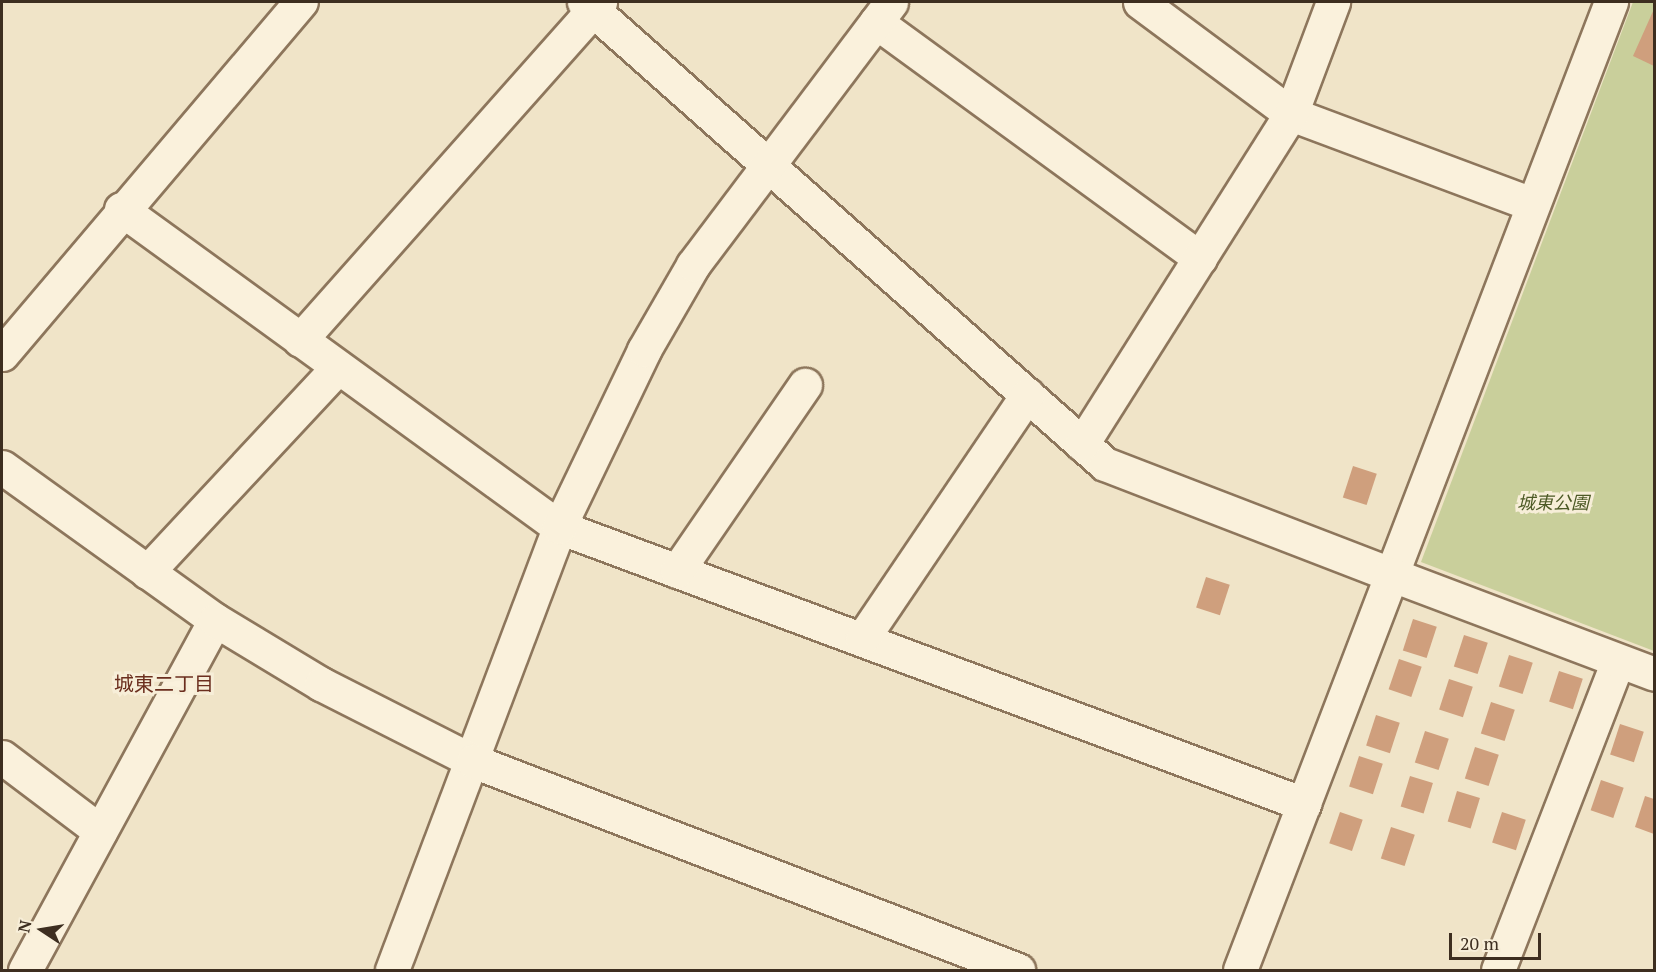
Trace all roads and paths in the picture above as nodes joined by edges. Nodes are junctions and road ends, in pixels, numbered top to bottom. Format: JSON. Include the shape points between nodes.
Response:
{"nodes":[{"id":1,"x":301,"y":2,"type":"edge"},
{"id":2,"x":1140,"y":2,"type":"edge"},
{"id":3,"x":1334,"y":2,"type":"edge"},
{"id":4,"x":1611,"y":2,"type":"edge"},
{"id":5,"x":592,"y":4,"type":"edge"},
{"id":6,"x":883,"y":12,"type":"edge"},
{"id":7,"x":1291,"y":114,"type":"junction"},
{"id":8,"x":765,"y":166,"type":"junction"},
{"id":9,"x":1532,"y":204,"type":"junction"},
{"id":10,"x":121,"y":209,"type":"junction"},
{"id":11,"x":1200,"y":258,"type":"junction"},
{"id":12,"x":300,"y":340,"type":"junction"},
{"id":13,"x":2,"y":354,"type":"edge"},
{"id":14,"x":338,"y":367,"type":"junction"},
{"id":15,"x":805,"y":385,"type":"dead end"},
{"id":16,"x":1027,"y":395,"type":"junction"},
{"id":17,"x":1082,"y":444,"type":"junction"},
{"id":18,"x":2,"y":467,"type":"edge"},
{"id":19,"x":559,"y":527,"type":"junction"},
{"id":20,"x":677,"y":571,"type":"junction"},
{"id":21,"x":147,"y":572,"type":"junction"},
{"id":22,"x":1390,"y":574,"type":"junction"},
{"id":23,"x":216,"y":620,"type":"junction"},
{"id":24,"x":862,"y":639,"type":"junction"},
{"id":25,"x":1618,"y":661,"type":"junction"},
{"id":26,"x":1654,"y":674,"type":"edge"},
{"id":27,"x":2,"y":757,"type":"edge"},
{"id":28,"x":473,"y":761,"type":"junction"},
{"id":29,"x":1305,"y":804,"type":"junction"},
{"id":30,"x":100,"y":831,"type":"junction"},
{"id":31,"x":25,"y":970,"type":"edge"},
{"id":32,"x":392,"y":970,"type":"edge"},
{"id":33,"x":1018,"y":970,"type":"edge"},
{"id":34,"x":1240,"y":970,"type":"edge"},
{"id":35,"x":1498,"y":970,"type":"edge"}],
"edges":[{"from":1,"to":10,"type":"street"},
{"from":2,"to":7,"type":"street"},
{"from":3,"to":7,"type":"street"},
{"from":4,"to":9,"type":"street"},
{"from":5,"to":8,"type":"street"},
{"from":5,"to":12,"type":"street"},
{"from":6,"to":8,"type":"street"},
{"from":6,"to":11,"type":"street"},
{"from":7,"to":9,"type":"street"},
{"from":7,"to":11,"type":"street"},
{"from":8,"to":16,"type":"street"},
{"from":8,"to":19,"type":"street","via":[[693,265],[644,350]]},
{"from":9,"to":22,"type":"street"},
{"from":10,"to":12,"type":"street"},
{"from":10,"to":13,"type":"street"},
{"from":11,"to":17,"type":"street"},
{"from":12,"to":14,"type":"street"},
{"from":14,"to":19,"type":"street"},
{"from":14,"to":21,"type":"street"},
{"from":15,"to":20,"type":"street"},
{"from":16,"to":17,"type":"street"},
{"from":16,"to":24,"type":"street"},
{"from":17,"to":22,"type":"street","via":[[1105,464]]},
{"from":18,"to":21,"type":"street"},
{"from":19,"to":20,"type":"street"},
{"from":19,"to":28,"type":"street"},
{"from":20,"to":24,"type":"street"},
{"from":21,"to":23,"type":"street"},
{"from":22,"to":25,"type":"street"},
{"from":22,"to":29,"type":"street"},
{"from":23,"to":28,"type":"street","via":[[321,684]]},
{"from":23,"to":30,"type":"street"},
{"from":24,"to":29,"type":"street"},
{"from":25,"to":26,"type":"street"},
{"from":25,"to":35,"type":"street"},
{"from":27,"to":30,"type":"street"},
{"from":28,"to":32,"type":"street"},
{"from":28,"to":33,"type":"street"},
{"from":29,"to":34,"type":"street"},
{"from":30,"to":31,"type":"street"}]}
